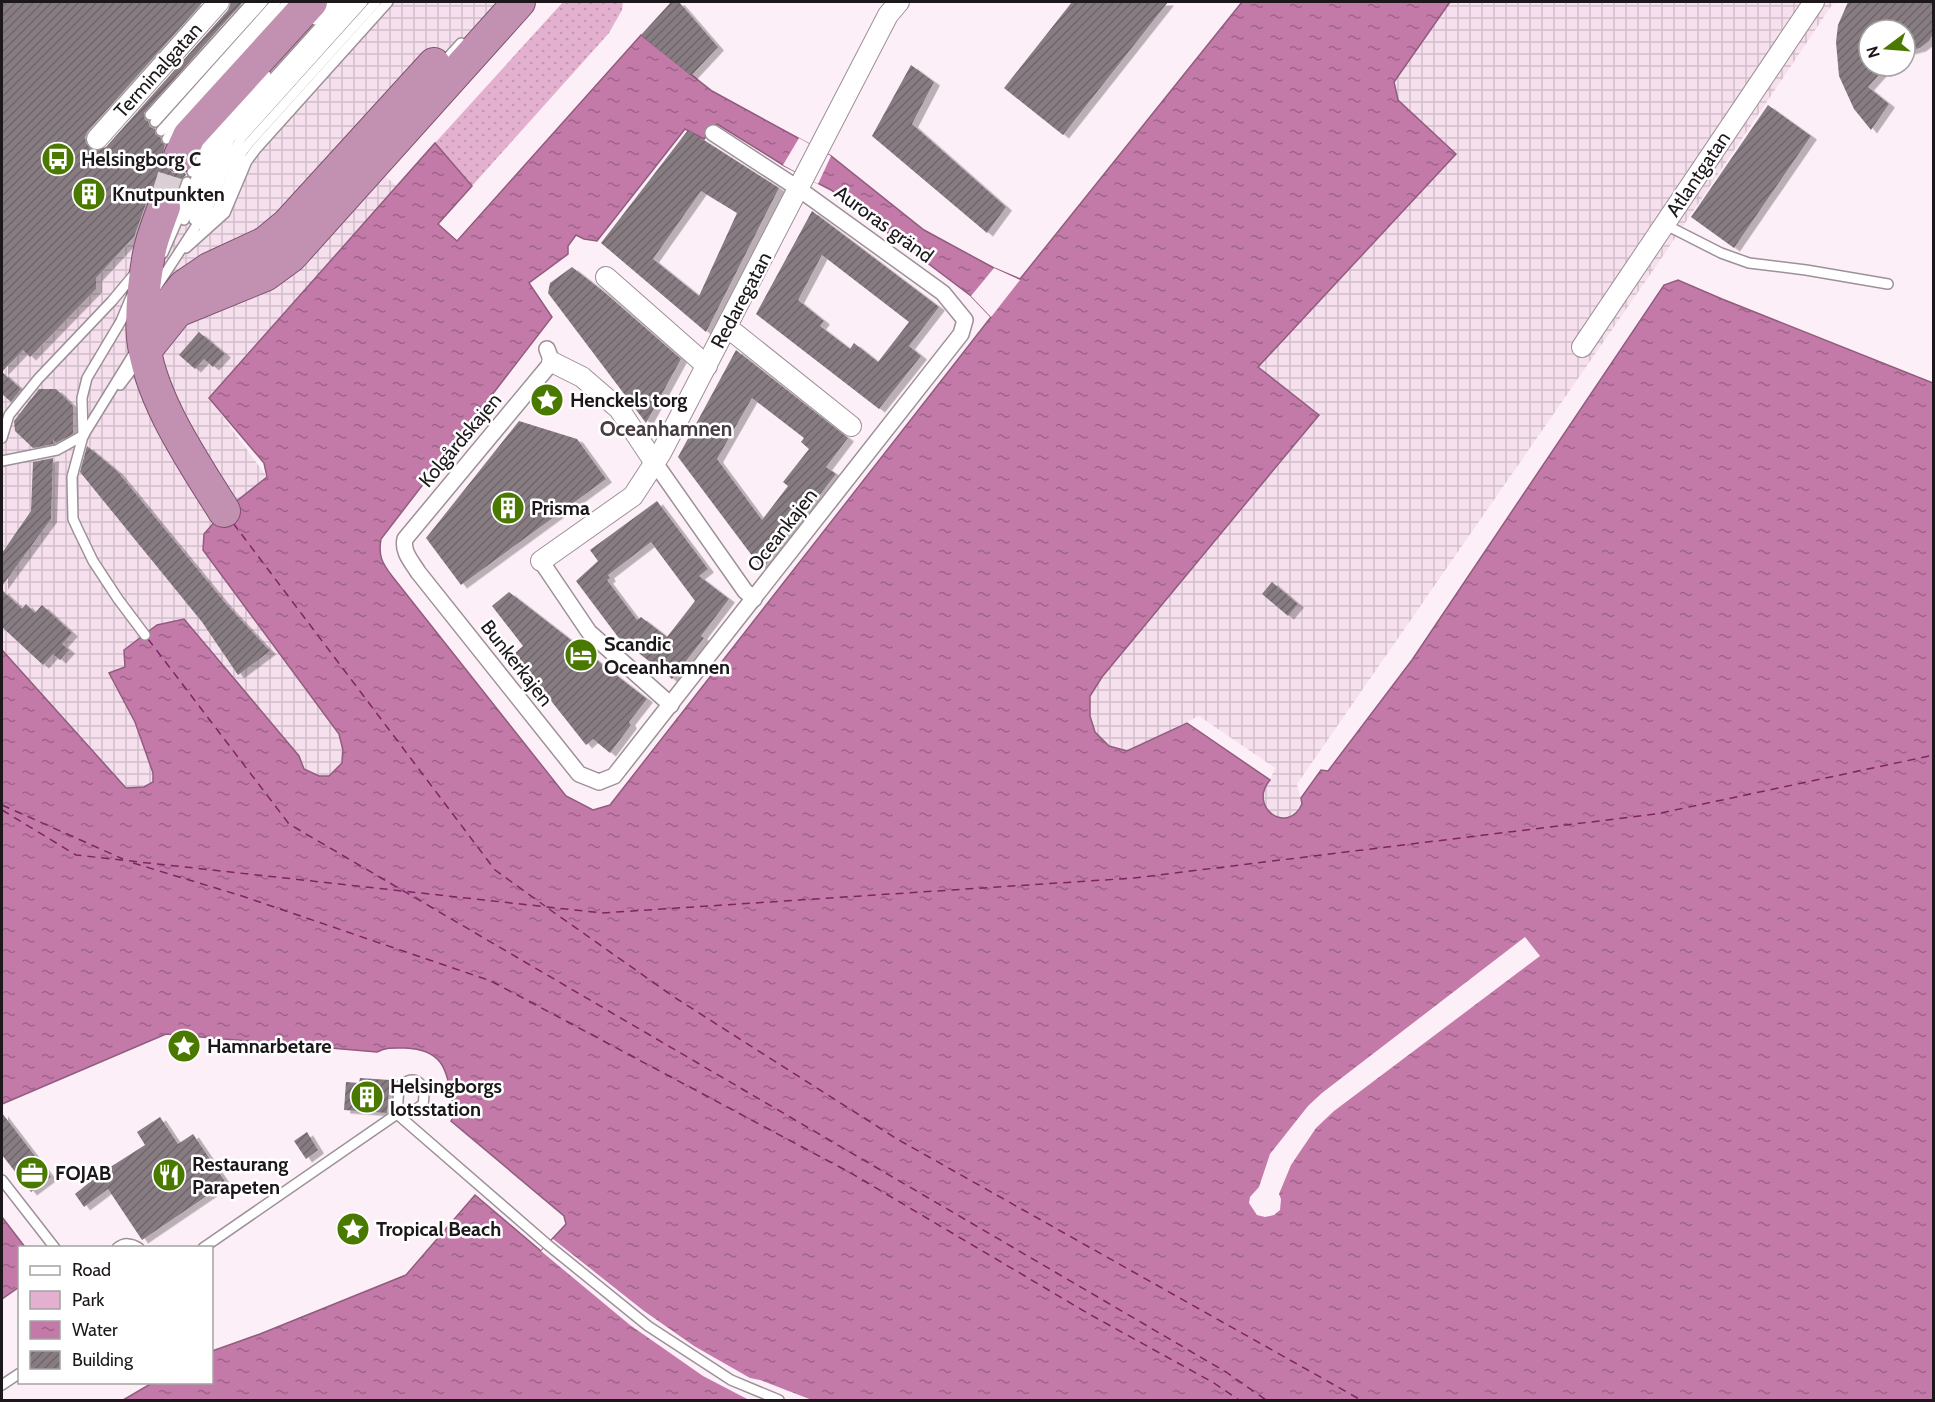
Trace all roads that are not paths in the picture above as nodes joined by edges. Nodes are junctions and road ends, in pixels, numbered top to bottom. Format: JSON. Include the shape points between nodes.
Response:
{"nodes":[{"id":1,"x":219,"y":2,"type":"edge"},
{"id":2,"x":252,"y":2,"type":"edge"},
{"id":3,"x":263,"y":2,"type":"edge"},
{"id":4,"x":276,"y":2,"type":"edge"},
{"id":5,"x":288,"y":2,"type":"edge"},
{"id":6,"x":300,"y":2,"type":"edge"},
{"id":7,"x":311,"y":2,"type":"edge"},
{"id":8,"x":321,"y":2,"type":"edge"},
{"id":9,"x":332,"y":2,"type":"edge"},
{"id":10,"x":342,"y":2,"type":"edge"},
{"id":11,"x":353,"y":2,"type":"edge"},
{"id":12,"x":363,"y":2,"type":"edge"},
{"id":13,"x":376,"y":2,"type":"edge"},
{"id":14,"x":388,"y":2,"type":"edge"},
{"id":15,"x":491,"y":2,"type":"edge"},
{"id":16,"x":511,"y":2,"type":"edge"},
{"id":17,"x":519,"y":2,"type":"edge"},
{"id":18,"x":899,"y":2,"type":"edge"},
{"id":19,"x":1814,"y":2,"type":"edge"},
{"id":20,"x":467,"y":36,"type":"dead end"},
{"id":21,"x":713,"y":133,"type":"dead end"},
{"id":22,"x":97,"y":139,"type":"dead end"},
{"id":23,"x":171,"y":146,"type":"junction"},
{"id":24,"x":802,"y":183,"type":"junction"},
{"id":25,"x":155,"y":216,"type":"tunnel mouth"},
{"id":26,"x":1664,"y":224,"type":"junction"},
{"id":27,"x":157,"y":259,"type":"junction"},
{"id":28,"x":606,"y":277,"type":"dead end"},
{"id":29,"x":1888,"y":284,"type":"dead end"},
{"id":30,"x":944,"y":293,"type":"joint"},
{"id":31,"x":186,"y":301,"type":"junction"},
{"id":32,"x":727,"y":327,"type":"junction"},
{"id":33,"x":144,"y":337,"type":"junction"},
{"id":34,"x":1582,"y":347,"type":"dead end"},
{"id":35,"x":550,"y":355,"type":"joint"},
{"id":36,"x":707,"y":366,"type":"junction"},
{"id":37,"x":851,"y":426,"type":"dead end"},
{"id":38,"x":83,"y":436,"type":"junction"},
{"id":39,"x":2,"y":438,"type":"edge"},
{"id":40,"x":2,"y":460,"type":"edge"},
{"id":41,"x":655,"y":463,"type":"junction"},
{"id":42,"x":224,"y":511,"type":"dead end"},
{"id":43,"x":410,"y":560,"type":"joint"},
{"id":44,"x":541,"y":561,"type":"joint"},
{"id":45,"x":750,"y":595,"type":"junction"},
{"id":46,"x":145,"y":635,"type":"dead end"},
{"id":47,"x":665,"y":700,"type":"junction"},
{"id":48,"x":599,"y":782,"type":"joint"},
{"id":49,"x":2,"y":1180,"type":"edge"},
{"id":50,"x":53,"y":1246,"type":"edge"},
{"id":51,"x":119,"y":1246,"type":"edge"},
{"id":52,"x":136,"y":1246,"type":"edge"},
{"id":53,"x":206,"y":1246,"type":"edge"},
{"id":54,"x":18,"y":1374,"type":"edge"},
{"id":55,"x":2,"y":1385,"type":"edge"},
{"id":56,"x":779,"y":1401,"type":"edge"}],
"edges":[{"from":1,"to":22,"type":"street","name":"Terminalgatan"},
{"from":2,"to":23,"type":"lane"},
{"from":3,"to":23,"type":"lane"},
{"from":4,"to":23,"type":"lane"},
{"from":5,"to":23,"type":"lane","via":[[175,125]]},
{"from":6,"to":23,"type":"lane"},
{"from":7,"to":23,"type":"highway","via":[[189,135]]},
{"from":8,"to":23,"type":"lane","via":[[207,131]]},
{"from":9,"to":27,"type":"lane","via":[[216,133]]},
{"from":10,"to":27,"type":"lane","via":[[223,136],[194,204]]},
{"from":11,"to":27,"type":"lane","via":[[230,139]]},
{"from":12,"to":27,"type":"lane","via":[[242,137],[207,208]]},
{"from":13,"to":27,"type":"lane","via":[[249,142],[217,210]]},
{"from":14,"to":27,"type":"lane","via":[[256,149],[225,213]]},
{"from":15,"to":33,"type":"highway","via":[[288,225],[265,243],[209,268],[184,286]]},
{"from":16,"to":31,"type":"lane","via":[[290,245],[267,264],[189,296]]},
{"from":17,"to":31,"type":"highway","via":[[291,256],[265,275]]},
{"from":18,"to":24,"type":"street","name":"Redaregatan","via":[[888,15]]},
{"from":19,"to":26,"type":"street","name":"Atlantgatan"},
{"from":20,"to":31,"type":"lane","via":[[277,242],[209,279]]},
{"from":21,"to":24,"type":"street","name":"Auroras gränd"},
{"from":23,"to":27,"type":"lane"},
{"from":24,"to":30,"type":"street","name":"Auroras gränd"},
{"from":24,"to":32,"type":"street","name":"Redaregatan"},
{"from":25,"to":27,"type":"highway"},
{"from":26,"to":29,"type":"lane","via":[[1749,263]]},
{"from":26,"to":34,"type":"street","name":"Atlantgatan"},
{"from":27,"to":33,"type":"highway"},
{"from":27,"to":38,"type":"lane","via":[[87,378],[82,398]]},
{"from":27,"to":39,"type":"lane","via":[[38,379],[9,416]]},
{"from":28,"to":36,"type":"street"},
{"from":30,"to":45,"type":"street","name":"Oceankajen","via":[[965,320],[961,334]]},
{"from":31,"to":33,"type":"highway"},
{"from":32,"to":36,"type":"street","name":"Redaregatan"},
{"from":32,"to":37,"type":"street"},
{"from":33,"to":38,"type":"lane"},
{"from":33,"to":38,"type":"lane"},
{"from":33,"to":42,"type":"highway","via":[[157,391],[169,420]]},
{"from":35,"to":41,"type":"street","via":[[619,409]]},
{"from":35,"to":43,"type":"street","name":"Kolgårdskajen","via":[[405,539]]},
{"from":36,"to":41,"type":"street","name":"Redaregatan"},
{"from":38,"to":40,"type":"lane","via":[[57,450]]},
{"from":38,"to":46,"type":"lane","via":[[72,477],[73,519],[93,561]]},
{"from":41,"to":44,"type":"street","name":"Redaregatan","via":[[633,496]]},
{"from":41,"to":45,"type":"street"},
{"from":43,"to":48,"type":"street","name":"Bunkerkajen","via":[[579,774]]},
{"from":44,"to":47,"type":"street","via":[[589,632]]},
{"from":45,"to":47,"type":"street","name":"Oceankajen"},
{"from":47,"to":48,"type":"street","name":"Oceankajen","via":[[614,776]]},
{"from":49,"to":50,"type":"lane"},
{"from":51,"to":52,"type":"lane"},
{"from":53,"to":56,"type":"lane","via":[[397,1114],[648,1326],[730,1380]]},
{"from":54,"to":55,"type":"lane"}]}
